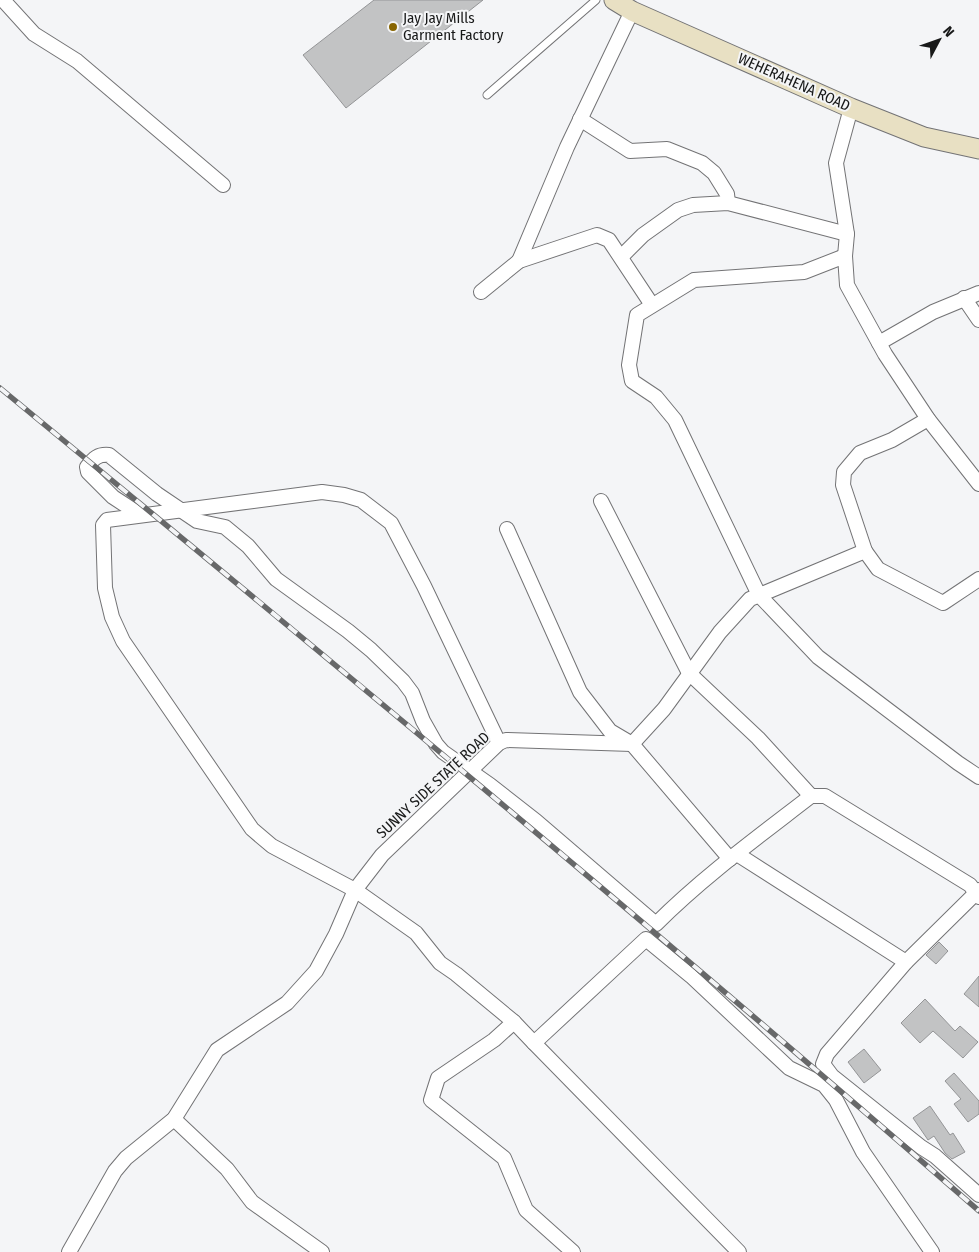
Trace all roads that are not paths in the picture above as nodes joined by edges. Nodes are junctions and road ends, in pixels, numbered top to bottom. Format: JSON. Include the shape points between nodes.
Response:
{"nodes":[{"id":1,"x":3,"y":0,"type":"edge"},
{"id":2,"x":596,"y":0,"type":"edge"},
{"id":3,"x":614,"y":0,"type":"edge"},
{"id":4,"x":632,"y":11,"type":"junction"},
{"id":5,"x":487,"y":95,"type":"dead end"},
{"id":6,"x":851,"y":108,"type":"junction"},
{"id":7,"x":580,"y":119,"type":"junction"},
{"id":8,"x":979,"y":149,"type":"edge"},
{"id":9,"x":223,"y":185,"type":"dead end"},
{"id":10,"x":728,"y":203,"type":"junction"},
{"id":11,"x":847,"y":234,"type":"junction"},
{"id":12,"x":844,"y":256,"type":"junction"},
{"id":13,"x":620,"y":257,"type":"junction"},
{"id":14,"x":519,"y":261,"type":"junction"},
{"id":15,"x":481,"y":292,"type":"dead end"},
{"id":16,"x":979,"y":293,"type":"edge"},
{"id":17,"x":964,"y":298,"type":"junction"},
{"id":18,"x":652,"y":304,"type":"junction"},
{"id":19,"x":979,"y":320,"type":"edge"},
{"id":20,"x":879,"y":343,"type":"junction"},
{"id":21,"x":928,"y":418,"type":"junction"},
{"id":22,"x":979,"y":484,"type":"edge"},
{"id":23,"x":601,"y":501,"type":"dead end"},
{"id":24,"x":179,"y":509,"type":"junction"},
{"id":25,"x":139,"y":514,"type":"junction"},
{"id":26,"x":507,"y":529,"type":"dead end"},
{"id":27,"x":865,"y":551,"type":"junction"},
{"id":28,"x":979,"y":579,"type":"edge"},
{"id":29,"x":759,"y":595,"type":"junction"},
{"id":30,"x":689,"y":673,"type":"junction"},
{"id":31,"x":499,"y":743,"type":"junction"},
{"id":32,"x":632,"y":744,"type":"junction"},
{"id":33,"x":469,"y":771,"type":"junction"},
{"id":34,"x":979,"y":777,"type":"edge"},
{"id":35,"x":811,"y":796,"type":"junction"},
{"id":36,"x":734,"y":856,"type":"junction"},
{"id":37,"x":355,"y":890,"type":"junction"},
{"id":38,"x":978,"y":893,"type":"edge"},
{"id":39,"x":906,"y":962,"type":"junction"},
{"id":40,"x":514,"y":1022,"type":"junction"},
{"id":41,"x":534,"y":1042,"type":"junction"},
{"id":42,"x":828,"y":1080,"type":"junction"},
{"id":43,"x":174,"y":1119,"type":"junction"},
{"id":44,"x":979,"y":1195,"type":"edge"},
{"id":45,"x":69,"y":1252,"type":"edge"},
{"id":46,"x":322,"y":1252,"type":"edge"},
{"id":47,"x":574,"y":1252,"type":"edge"},
{"id":48,"x":739,"y":1252,"type":"edge"},
{"id":49,"x":932,"y":1252,"type":"edge"}],
"edges":[{"from":1,"to":9,"type":"street","via":[[34,34],[77,61]]},
{"from":2,"to":5,"type":"lane"},
{"from":3,"to":4,"type":"main road","name":"WEHERAHENA ROAD"},
{"from":4,"to":6,"type":"main road","name":"WEHERAHENA ROAD"},
{"from":4,"to":7,"type":"street"},
{"from":6,"to":8,"type":"main road","name":"WEHERAHENA ROAD","via":[[924,137]]},
{"from":6,"to":11,"type":"street","via":[[836,163]]},
{"from":7,"to":10,"type":"street","via":[[630,150],[667,149],[702,163],[714,173],[727,194]]},
{"from":7,"to":14,"type":"street"},
{"from":10,"to":11,"type":"street"},
{"from":10,"to":13,"type":"street","via":[[694,205],[678,210]]},
{"from":11,"to":12,"type":"street"},
{"from":12,"to":18,"type":"street","via":[[804,272],[694,280]]},
{"from":12,"to":20,"type":"street","via":[[847,286]]},
{"from":13,"to":14,"type":"street","via":[[609,240],[598,235]]},
{"from":13,"to":18,"type":"street"},
{"from":14,"to":15,"type":"street"},
{"from":16,"to":17,"type":"street"},
{"from":17,"to":19,"type":"street"},
{"from":17,"to":20,"type":"street"},
{"from":18,"to":29,"type":"street","via":[[637,315],[629,364],[632,381],[656,397],[676,420]]},
{"from":20,"to":21,"type":"street"},
{"from":21,"to":22,"type":"street"},
{"from":21,"to":27,"type":"street","via":[[892,440],[860,453],[844,472],[843,485]]},
{"from":23,"to":30,"type":"street"},
{"from":24,"to":25,"type":"street"},
{"from":24,"to":25,"type":"street","via":[[109,454],[94,458],[87,467],[88,472],[113,497]]},
{"from":24,"to":31,"type":"street","via":[[322,492],[361,500],[391,522]]},
{"from":24,"to":33,"type":"street","via":[[197,521],[225,527],[248,546],[276,579],[371,650],[412,693],[436,744]]},
{"from":25,"to":37,"type":"street","via":[[107,520],[103,525],[105,588],[112,617],[123,640],[252,829],[272,846]]},
{"from":26,"to":32,"type":"street","via":[[580,692],[610,731]]},
{"from":27,"to":28,"type":"street","via":[[878,570],[943,603]]},
{"from":27,"to":29,"type":"street"},
{"from":29,"to":30,"type":"street","via":[[750,599],[720,632]]},
{"from":29,"to":34,"type":"street","via":[[818,657]]},
{"from":30,"to":32,"type":"street","via":[[664,709]]},
{"from":30,"to":35,"type":"street","via":[[758,738]]},
{"from":31,"to":32,"type":"street","name":"SUNNY SIDE STATE ROAD","via":[[506,740]]},
{"from":31,"to":33,"type":"street","name":"SUNNY SIDE STATE ROAD"},
{"from":32,"to":36,"type":"street"},
{"from":33,"to":36,"type":"street","via":[[536,821],[656,924]]},
{"from":33,"to":37,"type":"street","name":"SUNNY SIDE STATE ROAD","via":[[382,855]]},
{"from":35,"to":36,"type":"street"},
{"from":35,"to":38,"type":"street","via":[[826,796]]},
{"from":36,"to":39,"type":"street"},
{"from":37,"to":40,"type":"street","via":[[416,933],[440,963]]},
{"from":37,"to":43,"type":"street","name":"SUNNY SIDE STATE ROAD","via":[[316,971],[287,1003],[217,1050]]},
{"from":38,"to":39,"type":"street"},
{"from":39,"to":42,"type":"street","via":[[827,1054],[823,1064]]},
{"from":40,"to":41,"type":"street"},
{"from":40,"to":47,"type":"street","via":[[494,1040],[438,1078],[431,1100],[504,1158],[526,1210]]},
{"from":41,"to":42,"type":"street","via":[[646,939],[691,976],[789,1068]]},
{"from":41,"to":48,"type":"street"},
{"from":42,"to":44,"type":"street","via":[[935,1156]]},
{"from":42,"to":49,"type":"street","via":[[863,1152]]},
{"from":43,"to":45,"type":"street","name":"SUNNY SIDE STATE ROAD","via":[[126,1158],[114,1172]]},
{"from":43,"to":46,"type":"street","via":[[227,1169],[252,1202]]}]}
